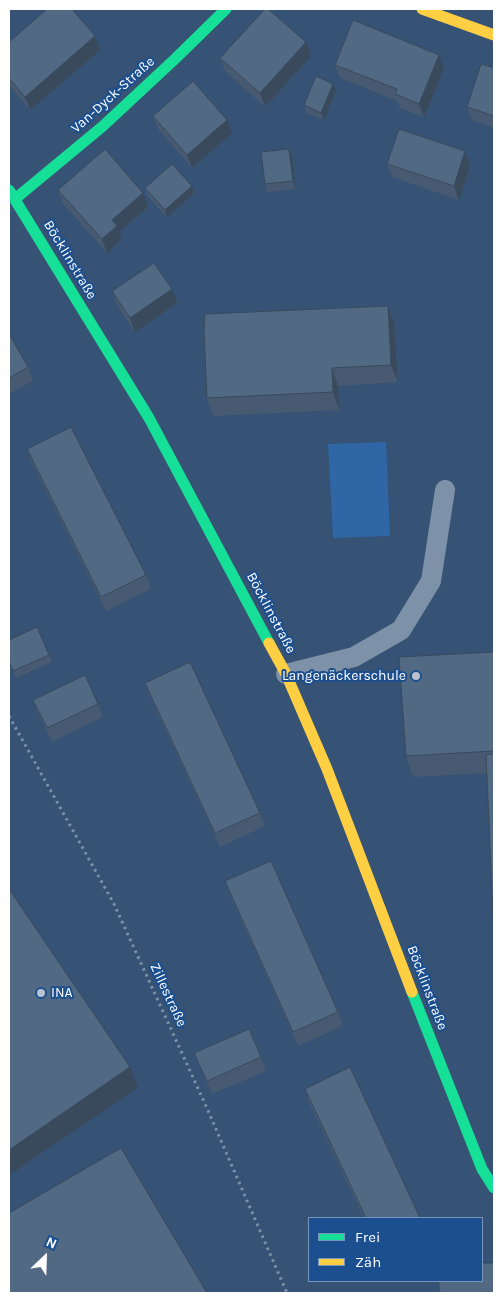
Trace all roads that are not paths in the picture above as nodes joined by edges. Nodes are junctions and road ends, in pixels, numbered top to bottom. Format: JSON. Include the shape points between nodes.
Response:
{"nodes":[{"id":1,"x":226,"y":9,"type":"edge"},
{"id":2,"x":422,"y":9,"type":"edge"},
{"id":3,"x":494,"y":36,"type":"edge"},
{"id":4,"x":12,"y":195,"type":"edge"},
{"id":5,"x":445,"y":490,"type":"dead end"},
{"id":6,"x":286,"y":674,"type":"junction"},
{"id":7,"x":494,"y":1188,"type":"edge"}],
"edges":[{"from":1,"to":4,"type":"street","name":"Van-Dyck-Straße","via":[[103,126]]},
{"from":2,"to":3,"type":"street"},
{"from":4,"to":6,"type":"street","name":"Böcklinstraße","via":[[149,418]]},
{"from":5,"to":6,"type":"lane","via":[[431,581],[401,630],[354,657]]},
{"from":6,"to":7,"type":"street","name":"Böcklinstraße","via":[[330,776],[482,1169]]}]}
